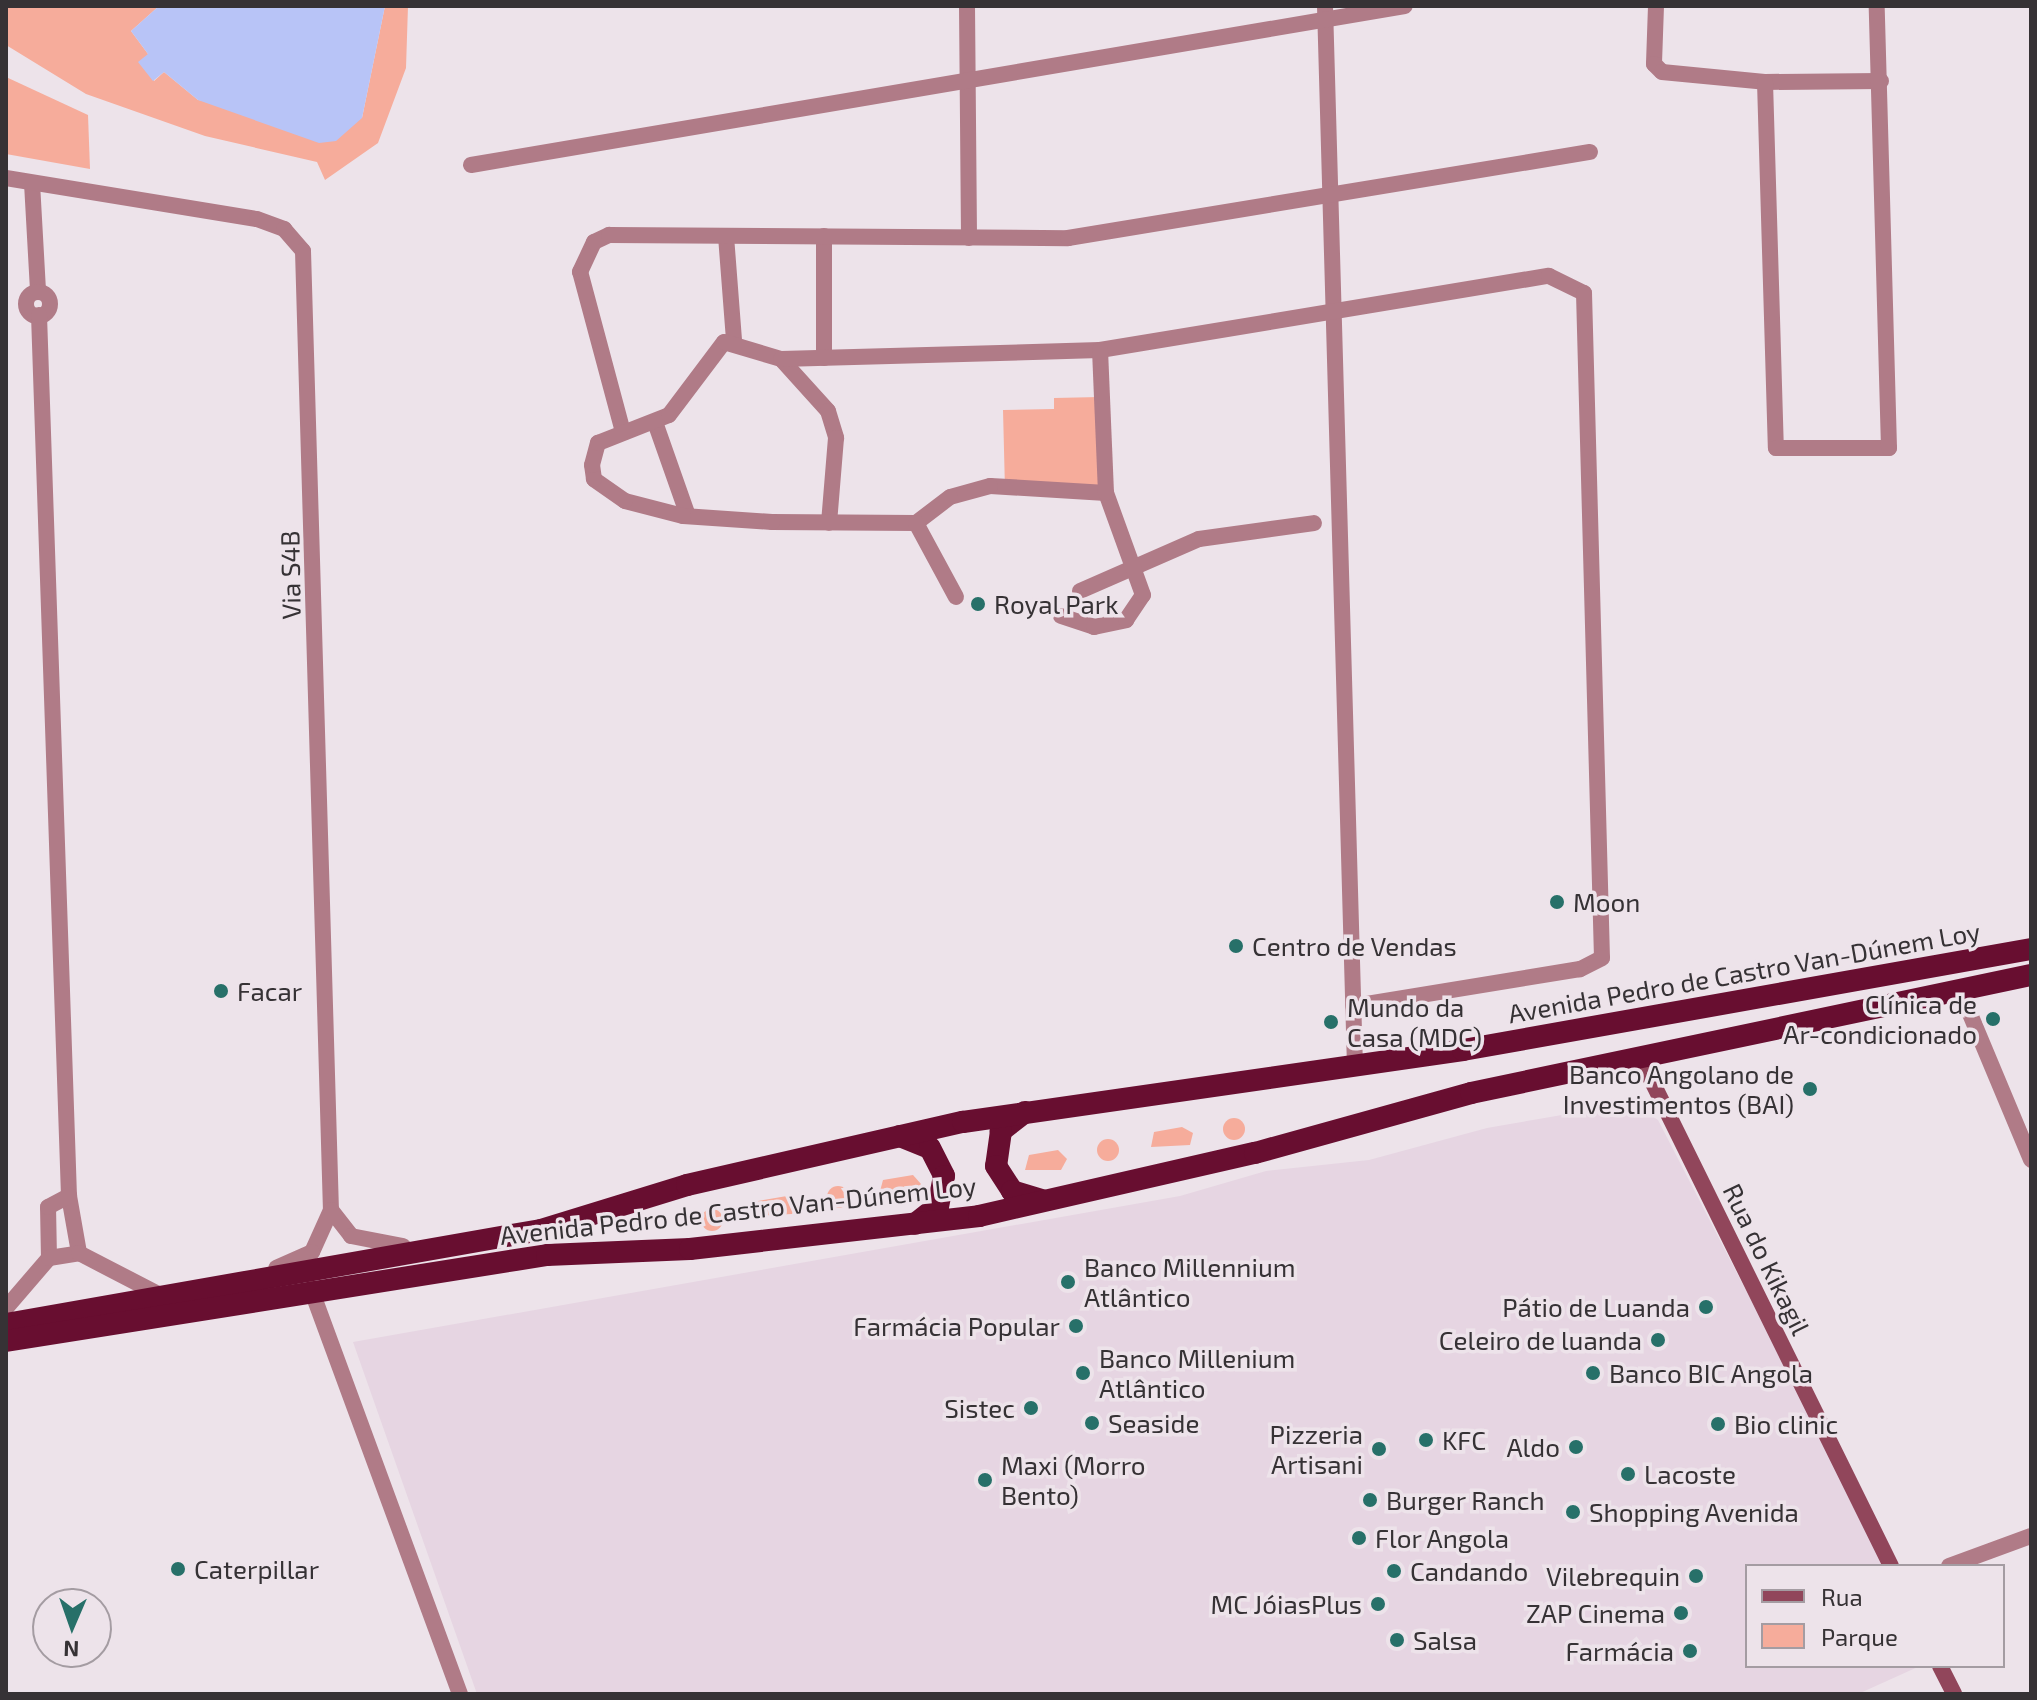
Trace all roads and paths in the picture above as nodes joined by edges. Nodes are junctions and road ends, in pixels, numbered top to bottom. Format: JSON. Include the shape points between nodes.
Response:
{"nodes":[{"id":1,"x":967,"y":6,"type":"edge"},
{"id":2,"x":1405,"y":6,"type":"edge"},
{"id":3,"x":1656,"y":6,"type":"edge"},
{"id":4,"x":1877,"y":6,"type":"edge"},
{"id":5,"x":1325,"y":13,"type":"edge"},
{"id":6,"x":1881,"y":81,"type":"junction"},
{"id":7,"x":1765,"y":82,"type":"junction"},
{"id":8,"x":967,"y":84,"type":"junction"},
{"id":9,"x":1590,"y":152,"type":"dead end"},
{"id":10,"x":471,"y":165,"type":"dead end"},
{"id":11,"x":6,"y":178,"type":"edge"},
{"id":12,"x":32,"y":183,"type":"junction"},
{"id":13,"x":1335,"y":197,"type":"junction"},
{"id":14,"x":726,"y":236,"type":"junction"},
{"id":15,"x":824,"y":236,"type":"junction"},
{"id":16,"x":969,"y":238,"type":"junction"},
{"id":17,"x":1337,"y":312,"type":"junction"},
{"id":18,"x":734,"y":340,"type":"junction"},
{"id":19,"x":1100,"y":350,"type":"junction"},
{"id":20,"x":824,"y":358,"type":"junction"},
{"id":21,"x":781,"y":359,"type":"junction"},
{"id":22,"x":656,"y":425,"type":"junction"},
{"id":23,"x":623,"y":432,"type":"junction"},
{"id":24,"x":1106,"y":493,"type":"junction"},
{"id":25,"x":688,"y":516,"type":"junction"},
{"id":26,"x":829,"y":523,"type":"junction"},
{"id":27,"x":916,"y":523,"type":"junction"},
{"id":28,"x":1314,"y":523,"type":"dead end"},
{"id":29,"x":1138,"y":566,"type":"junction"},
{"id":30,"x":1080,"y":591,"type":"dead end"},
{"id":31,"x":956,"y":597,"type":"dead end"},
{"id":32,"x":1061,"y":616,"type":"dead end"},
{"id":33,"x":2031,"y":949,"type":"edge"},
{"id":34,"x":2031,"y":975,"type":"edge"},
{"id":35,"x":1960,"y":990,"type":"junction"},
{"id":36,"x":1353,"y":1006,"type":"junction"},
{"id":37,"x":1641,"y":1059,"type":"junction"},
{"id":38,"x":1355,"y":1064,"type":"junction"},
{"id":39,"x":1030,"y":1110,"type":"junction"},
{"id":40,"x":888,"y":1137,"type":"junction"},
{"id":41,"x":2031,"y":1160,"type":"edge"},
{"id":42,"x":69,"y":1196,"type":"junction"},
{"id":43,"x":1048,"y":1200,"type":"junction"},
{"id":44,"x":331,"y":1210,"type":"junction"},
{"id":45,"x":906,"y":1226,"type":"junction"},
{"id":46,"x":452,"y":1244,"type":"junction"},
{"id":47,"x":79,"y":1253,"type":"junction"},
{"id":48,"x":49,"y":1258,"type":"junction"},
{"id":49,"x":214,"y":1286,"type":"junction"},
{"id":50,"x":311,"y":1289,"type":"junction"},
{"id":51,"x":160,"y":1295,"type":"junction"},
{"id":52,"x":6,"y":1308,"type":"edge"},
{"id":53,"x":6,"y":1324,"type":"edge"},
{"id":54,"x":6,"y":1341,"type":"edge"},
{"id":55,"x":2031,"y":1536,"type":"edge"},
{"id":56,"x":1890,"y":1564,"type":"edge"},
{"id":57,"x":1954,"y":1564,"type":"edge"},
{"id":58,"x":1941,"y":1668,"type":"edge"},
{"id":59,"x":460,"y":1694,"type":"edge"},
{"id":60,"x":1954,"y":1694,"type":"edge"}],
"edges":[{"from":1,"to":8,"type":"street"},
{"from":2,"to":5,"type":"street"},
{"from":3,"to":7,"type":"street","via":[[1657,69]]},
{"from":4,"to":6,"type":"street"},
{"from":5,"to":8,"type":"street"},
{"from":5,"to":13,"type":"street"},
{"from":6,"to":7,"type":"street"},
{"from":6,"to":7,"type":"street","via":[[1889,448],[1776,448]]},
{"from":8,"to":10,"type":"street"},
{"from":8,"to":16,"type":"street"},
{"from":9,"to":13,"type":"street"},
{"from":11,"to":12,"type":"street","name":"Via S4B"},
{"from":12,"to":42,"type":"street","via":[[38,292],[27,304],[39,315]]},
{"from":12,"to":44,"type":"street","name":"Via S4B","via":[[257,219],[284,229],[303,251]]},
{"from":13,"to":16,"type":"street","via":[[1068,238]]},
{"from":13,"to":17,"type":"street"},
{"from":14,"to":15,"type":"street"},
{"from":14,"to":18,"type":"street"},
{"from":14,"to":23,"type":"street","via":[[609,235],[585,254],[580,272]]},
{"from":15,"to":16,"type":"street"},
{"from":15,"to":20,"type":"street"},
{"from":17,"to":19,"type":"street"},
{"from":17,"to":36,"type":"street"},
{"from":17,"to":36,"type":"street","via":[[1549,276],[1584,293],[1602,958],[1580,969]]},
{"from":18,"to":21,"type":"street"},
{"from":18,"to":22,"type":"street","via":[[713,347]]},
{"from":19,"to":20,"type":"street"},
{"from":19,"to":24,"type":"street"},
{"from":20,"to":21,"type":"street"},
{"from":21,"to":26,"type":"street","via":[[828,411],[836,438]]},
{"from":22,"to":23,"type":"street"},
{"from":22,"to":25,"type":"street"},
{"from":23,"to":25,"type":"street","via":[[593,451],[594,479],[625,501]]},
{"from":24,"to":27,"type":"street","via":[[968,489]]},
{"from":24,"to":29,"type":"street"},
{"from":25,"to":26,"type":"street"},
{"from":26,"to":27,"type":"street"},
{"from":27,"to":31,"type":"street"},
{"from":28,"to":29,"type":"street","via":[[1199,539]]},
{"from":29,"to":30,"type":"street"},
{"from":29,"to":32,"type":"street","via":[[1143,595],[1126,620],[1094,627]]},
{"from":33,"to":38,"type":"highway","name":"Avenida Pedro de Castro Van-Dúnem Loy"},
{"from":34,"to":35,"type":"highway","name":"Avenida Pedro de Castro Van-Dúnem Loy"},
{"from":35,"to":37,"type":"highway","name":"Avenida Pedro de Castro Van-Dúnem Loy"},
{"from":35,"to":41,"type":"street"},
{"from":36,"to":38,"type":"street"},
{"from":37,"to":43,"type":"highway","name":"Avenida Pedro de Castro Van-Dúnem Loy","via":[[1471,1093]]},
{"from":37,"to":56,"type":"main road","name":"Rua do Kikagil"},
{"from":38,"to":39,"type":"highway","name":"Avenida Pedro de Castro Van-Dúnem Loy"},
{"from":39,"to":40,"type":"highway","name":"Avenida Pedro de Castro Van-Dúnem Loy"},
{"from":39,"to":43,"type":"highway","via":[[1001,1131],[996,1166],[1012,1191]]},
{"from":40,"to":45,"type":"highway","via":[[924,1143],[944,1176],[938,1206]]},
{"from":40,"to":46,"type":"highway","name":"Avenida Pedro de Castro Van-Dúnem Loy","via":[[672,1189],[541,1230]]},
{"from":42,"to":47,"type":"street"},
{"from":42,"to":48,"type":"street","via":[[48,1207]]},
{"from":43,"to":45,"type":"highway","name":"Avenida Pedro de Castro Van-Dúnem Loy"},
{"from":44,"to":46,"type":"street","via":[[366,1243]]},
{"from":44,"to":49,"type":"street","via":[[312,1252],[299,1261]]},
{"from":45,"to":50,"type":"highway","name":"Avenida Pedro de Castro Van-Dúnem Loy","via":[[547,1255]]},
{"from":46,"to":49,"type":"highway","name":"Avenida Pedro de Castro Van-Dúnem Loy"},
{"from":47,"to":48,"type":"street"},
{"from":47,"to":51,"type":"street"},
{"from":48,"to":52,"type":"street"},
{"from":49,"to":51,"type":"highway","name":"Avenida Pedro de Castro Van-Dúnem Loy"},
{"from":50,"to":54,"type":"highway","name":"Avenida Pedro de Castro Van-Dúnem Loy"},
{"from":50,"to":59,"type":"street"},
{"from":51,"to":53,"type":"highway","name":"Avenida Pedro de Castro Van-Dúnem Loy"},
{"from":55,"to":57,"type":"street"},
{"from":58,"to":60,"type":"main road"}]}
